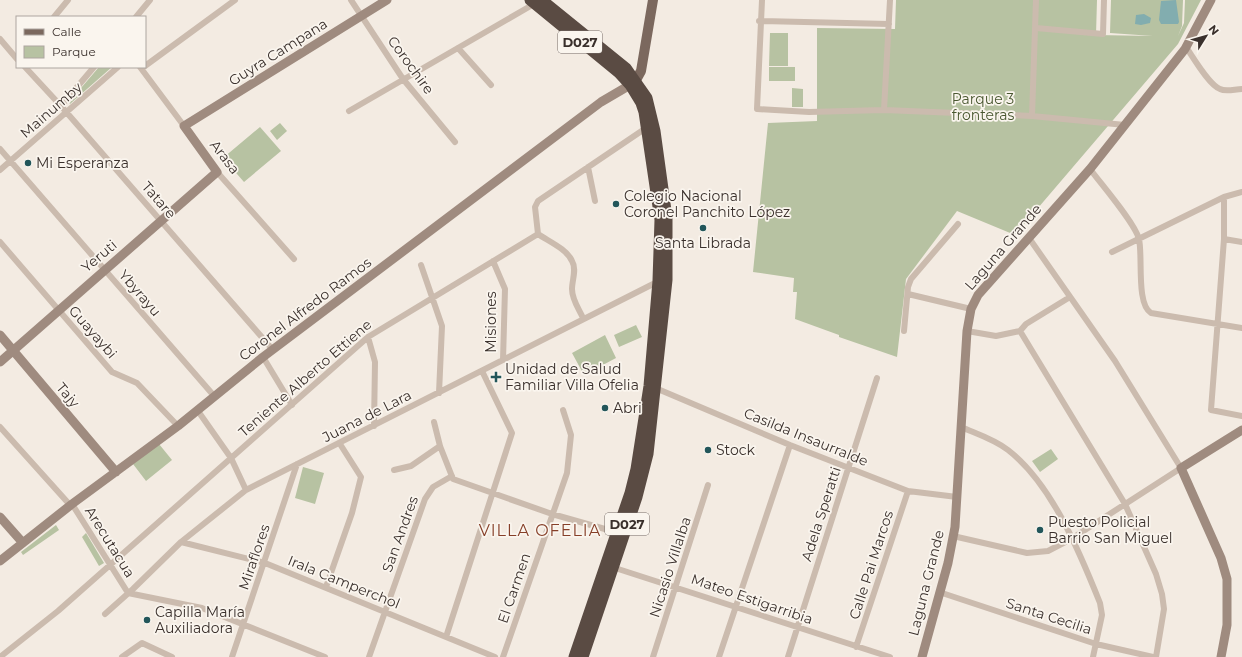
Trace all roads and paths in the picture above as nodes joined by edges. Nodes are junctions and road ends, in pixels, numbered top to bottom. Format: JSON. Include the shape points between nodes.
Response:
{"nodes":[{"id":1,"x":68,"y":0,"type":"edge"},
{"id":2,"x":150,"y":0,"type":"edge"},
{"id":3,"x":235,"y":0,"type":"edge"},
{"id":4,"x":351,"y":0,"type":"edge"},
{"id":5,"x":387,"y":0,"type":"edge"},
{"id":6,"x":653,"y":0,"type":"edge"},
{"id":7,"x":762,"y":0,"type":"edge"},
{"id":8,"x":890,"y":0,"type":"edge"},
{"id":9,"x":1036,"y":0,"type":"edge"},
{"id":10,"x":1104,"y":0,"type":"edge"},
{"id":11,"x":1211,"y":0,"type":"edge"},
{"id":12,"x":535,"y":1,"type":"edge"},
{"id":13,"x":56,"y":16,"type":"edge"},
{"id":14,"x":137,"y":16,"type":"edge"},
{"id":15,"x":362,"y":16,"type":"junction"},
{"id":16,"x":760,"y":21,"type":"junction"},
{"id":17,"x":889,"y":24,"type":"junction"},
{"id":18,"x":1036,"y":28,"type":"junction"},
{"id":19,"x":0,"y":38,"type":"edge"},
{"id":20,"x":1186,"y":47,"type":"junction"},
{"id":21,"x":458,"y":48,"type":"junction"},
{"id":22,"x":16,"y":57,"type":"edge"},
{"id":23,"x":146,"y":65,"type":"edge"},
{"id":24,"x":26,"y":68,"type":"edge"},
{"id":25,"x":93,"y":68,"type":"edge"},
{"id":26,"x":117,"y":68,"type":"edge"},
{"id":27,"x":144,"y":68,"type":"edge"},
{"id":28,"x":403,"y":79,"type":"junction"},
{"id":29,"x":633,"y":83,"type":"junction"},
{"id":30,"x":491,"y":85,"type":"dead end"},
{"id":31,"x":1242,"y":89,"type":"edge"},
{"id":32,"x":61,"y":106,"type":"junction"},
{"id":33,"x":884,"y":110,"type":"junction"},
{"id":34,"x":349,"y":111,"type":"dead end"},
{"id":35,"x":66,"y":112,"type":"junction"},
{"id":36,"x":1032,"y":116,"type":"junction"},
{"id":37,"x":1125,"y":125,"type":"junction"},
{"id":38,"x":184,"y":126,"type":"junction"},
{"id":39,"x":646,"y":128,"type":"junction"},
{"id":40,"x":455,"y":142,"type":"dead end"},
{"id":41,"x":0,"y":150,"type":"edge"},
{"id":42,"x":10,"y":162,"type":"junction"},
{"id":43,"x":588,"y":167,"type":"junction"},
{"id":44,"x":1090,"y":169,"type":"junction"},
{"id":45,"x":0,"y":170,"type":"edge"},
{"id":46,"x":217,"y":172,"type":"junction"},
{"id":47,"x":1242,"y":192,"type":"edge"},
{"id":48,"x":1224,"y":197,"type":"junction"},
{"id":49,"x":594,"y":201,"type":"dead end"},
{"id":50,"x":161,"y":221,"type":"junction"},
{"id":51,"x":958,"y":224,"type":"dead end"},
{"id":52,"x":538,"y":234,"type":"junction"},
{"id":53,"x":1029,"y":238,"type":"junction"},
{"id":54,"x":1139,"y":239,"type":"junction"},
{"id":55,"x":1224,"y":239,"type":"junction"},
{"id":56,"x":0,"y":242,"type":"edge"},
{"id":57,"x":1242,"y":242,"type":"edge"},
{"id":58,"x":1112,"y":252,"type":"dead end"},
{"id":59,"x":294,"y":259,"type":"dead end"},
{"id":60,"x":493,"y":261,"type":"junction"},
{"id":61,"x":421,"y":265,"type":"dead end"},
{"id":62,"x":104,"y":269,"type":"junction"},
{"id":63,"x":663,"y":280,"type":"junction"},
{"id":64,"x":908,"y":294,"type":"junction"},
{"id":65,"x":1070,"y":297,"type":"junction"},
{"id":66,"x":431,"y":298,"type":"junction"},
{"id":67,"x":971,"y":309,"type":"junction"},
{"id":68,"x":58,"y":310,"type":"junction"},
{"id":69,"x":584,"y":318,"type":"junction"},
{"id":70,"x":1217,"y":324,"type":"junction"},
{"id":71,"x":1242,"y":328,"type":"edge"},
{"id":72,"x":904,"y":331,"type":"dead end"},
{"id":73,"x":967,"y":331,"type":"junction"},
{"id":74,"x":1020,"y":331,"type":"junction"},
{"id":75,"x":0,"y":336,"type":"edge"},
{"id":76,"x":368,"y":337,"type":"junction"},
{"id":77,"x":273,"y":350,"type":"junction"},
{"id":78,"x":13,"y":351,"type":"junction"},
{"id":79,"x":263,"y":357,"type":"junction"},
{"id":80,"x":503,"y":360,"type":"junction"},
{"id":81,"x":0,"y":362,"type":"edge"},
{"id":82,"x":482,"y":371,"type":"junction"},
{"id":83,"x":877,"y":378,"type":"dead end"},
{"id":84,"x":653,"y":387,"type":"junction"},
{"id":85,"x":439,"y":393,"type":"junction"},
{"id":86,"x":215,"y":397,"type":"junction"},
{"id":87,"x":292,"y":405,"type":"junction"},
{"id":88,"x":564,"y":410,"type":"dead end"},
{"id":89,"x":198,"y":411,"type":"junction"},
{"id":90,"x":1242,"y":416,"type":"edge"},
{"id":91,"x":434,"y":422,"type":"dead end"},
{"id":92,"x":178,"y":426,"type":"junction"},
{"id":93,"x":374,"y":426,"type":"junction"},
{"id":94,"x":0,"y":427,"type":"edge"},
{"id":95,"x":961,"y":427,"type":"junction"},
{"id":96,"x":1242,"y":430,"type":"edge"},
{"id":97,"x":340,"y":444,"type":"junction"},
{"id":98,"x":790,"y":445,"type":"junction"},
{"id":99,"x":440,"y":446,"type":"junction"},
{"id":100,"x":231,"y":458,"type":"junction"},
{"id":101,"x":297,"y":464,"type":"junction"},
{"id":102,"x":849,"y":468,"type":"junction"},
{"id":103,"x":1181,"y":468,"type":"junction"},
{"id":104,"x":394,"y":470,"type":"dead end"},
{"id":105,"x":116,"y":472,"type":"junction"},
{"id":106,"x":452,"y":476,"type":"junction"},
{"id":107,"x":708,"y":485,"type":"dead end"},
{"id":108,"x":246,"y":490,"type":"junction"},
{"id":109,"x":908,"y":491,"type":"junction"},
{"id":110,"x":492,"y":492,"type":"junction"},
{"id":111,"x":957,"y":497,"type":"junction"},
{"id":112,"x":71,"y":504,"type":"junction"},
{"id":113,"x":1125,"y":504,"type":"junction"},
{"id":114,"x":552,"y":514,"type":"junction"},
{"id":115,"x":0,"y":517,"type":"edge"},
{"id":116,"x":620,"y":533,"type":"junction"},
{"id":117,"x":953,"y":536,"type":"junction"},
{"id":118,"x":1071,"y":539,"type":"junction"},
{"id":119,"x":180,"y":542,"type":"junction"},
{"id":120,"x":23,"y":543,"type":"junction"},
{"id":121,"x":0,"y":561,"type":"edge"},
{"id":122,"x":265,"y":563,"type":"junction"},
{"id":123,"x":109,"y":565,"type":"junction"},
{"id":124,"x":609,"y":566,"type":"junction"},
{"id":125,"x":677,"y":586,"type":"junction"},
{"id":126,"x":326,"y":587,"type":"junction"},
{"id":127,"x":939,"y":592,"type":"junction"},
{"id":128,"x":128,"y":593,"type":"junction"},
{"id":129,"x":736,"y":607,"type":"junction"},
{"id":130,"x":384,"y":612,"type":"junction"},
{"id":131,"x":105,"y":614,"type":"dead end"},
{"id":132,"x":243,"y":623,"type":"junction"},
{"id":133,"x":798,"y":627,"type":"junction"},
{"id":134,"x":446,"y":637,"type":"junction"},
{"id":135,"x":1096,"y":644,"type":"junction"},
{"id":136,"x":856,"y":647,"type":"junction"},
{"id":137,"x":0,"y":657,"type":"edge"},
{"id":138,"x":122,"y":657,"type":"edge"},
{"id":139,"x":172,"y":657,"type":"edge"},
{"id":140,"x":232,"y":657,"type":"edge"},
{"id":141,"x":325,"y":657,"type":"edge"},
{"id":142,"x":369,"y":657,"type":"edge"},
{"id":143,"x":495,"y":657,"type":"edge"},
{"id":144,"x":503,"y":657,"type":"edge"},
{"id":145,"x":574,"y":657,"type":"edge"},
{"id":146,"x":583,"y":657,"type":"edge"},
{"id":147,"x":653,"y":657,"type":"edge"},
{"id":148,"x":719,"y":657,"type":"edge"},
{"id":149,"x":788,"y":657,"type":"edge"},
{"id":150,"x":890,"y":657,"type":"edge"},
{"id":151,"x":922,"y":657,"type":"edge"},
{"id":152,"x":1094,"y":657,"type":"edge"},
{"id":153,"x":1154,"y":657,"type":"edge"},
{"id":154,"x":1221,"y":657,"type":"edge"}],
"edges":[{"from":1,"to":13,"type":"street"},
{"from":2,"to":14,"type":"street"},
{"from":3,"to":23,"type":"street"},
{"from":4,"to":15,"type":"street","name":"Corochire"},
{"from":5,"to":15,"type":"main road","name":"Guyra Campana"},
{"from":6,"to":29,"type":"main road","via":[[643,63]]},
{"from":7,"to":16,"type":"street"},
{"from":8,"to":17,"type":"street"},
{"from":9,"to":18,"type":"street"},
{"from":10,"to":18,"type":"street","via":[[1102,34]]},
{"from":11,"to":20,"type":"main road","name":"Laguna Grande"},
{"from":12,"to":21,"type":"street"},
{"from":12,"to":29,"type":"highway","number":"D027"},
{"from":15,"to":28,"type":"street","name":"Corochire"},
{"from":15,"to":38,"type":"main road","name":"Guyra Campana"},
{"from":16,"to":17,"type":"street"},
{"from":16,"to":33,"type":"street","via":[[757,109],[809,112]]},
{"from":17,"to":33,"type":"street"},
{"from":18,"to":36,"type":"street"},
{"from":19,"to":22,"type":"street"},
{"from":20,"to":31,"type":"street","via":[[1218,88]]},
{"from":20,"to":37,"type":"main road","name":"Laguna Grande"},
{"from":21,"to":28,"type":"street"},
{"from":21,"to":30,"type":"street"},
{"from":24,"to":32,"type":"street","name":"Tatare"},
{"from":25,"to":32,"type":"street"},
{"from":26,"to":35,"type":"street","name":"Mainumby"},
{"from":27,"to":38,"type":"street","name":"Arasa"},
{"from":28,"to":34,"type":"street"},
{"from":28,"to":40,"type":"street","name":"Corochire"},
{"from":29,"to":39,"type":"highway","number":"D027"},
{"from":29,"to":63,"type":"highway","number":"D027","via":[[650,107],[655,131],[667,218]]},
{"from":29,"to":77,"type":"main road","name":"Coronel Alfredo Ramos","via":[[601,102]]},
{"from":32,"to":35,"type":"street","name":"Tatare"},
{"from":33,"to":36,"type":"street"},
{"from":35,"to":42,"type":"street","name":"Mainumby"},
{"from":35,"to":50,"type":"street","name":"Tatare"},
{"from":36,"to":37,"type":"street"},
{"from":37,"to":44,"type":"main road","name":"Laguna Grande"},
{"from":38,"to":46,"type":"main road","name":"Arasa"},
{"from":39,"to":43,"type":"street"},
{"from":39,"to":63,"type":"highway","number":"D027","via":[[660,220]]},
{"from":41,"to":42,"type":"street","name":"Ybyrayu"},
{"from":42,"to":45,"type":"street","name":"Mainumby"},
{"from":42,"to":62,"type":"street","name":"Ybyrayu"},
{"from":43,"to":49,"type":"street"},
{"from":43,"to":52,"type":"street","via":[[536,203]]},
{"from":44,"to":53,"type":"main road","name":"Laguna Grande"},
{"from":44,"to":54,"type":"street"},
{"from":46,"to":50,"type":"main road","name":"Yeruti"},
{"from":46,"to":59,"type":"street","name":"Arasa"},
{"from":47,"to":48,"type":"street"},
{"from":48,"to":54,"type":"street"},
{"from":48,"to":55,"type":"street"},
{"from":50,"to":62,"type":"main road","name":"Yeruti"},
{"from":50,"to":77,"type":"street","name":"Tatare"},
{"from":51,"to":64,"type":"street","via":[[911,279]]},
{"from":52,"to":60,"type":"street","name":"Teniente Alberto Ettiene"},
{"from":52,"to":69,"type":"street","via":[[572,260],[574,300]]},
{"from":53,"to":65,"type":"street"},
{"from":53,"to":67,"type":"main road","name":"Laguna Grande","via":[[988,282]]},
{"from":54,"to":58,"type":"street"},
{"from":54,"to":70,"type":"street","via":[[1143,300],[1147,311]]},
{"from":55,"to":57,"type":"street"},
{"from":55,"to":70,"type":"street"},
{"from":56,"to":68,"type":"street","name":"Guayaybi"},
{"from":60,"to":66,"type":"street","name":"Teniente Alberto Ettiene"},
{"from":60,"to":80,"type":"street","name":"Misiones","via":[[505,290]]},
{"from":61,"to":66,"type":"street"},
{"from":62,"to":68,"type":"main road","name":"Yeruti"},
{"from":62,"to":86,"type":"street","name":"Ybyrayu"},
{"from":63,"to":69,"type":"street","name":"Juana de Lara"},
{"from":63,"to":84,"type":"highway","number":"D027"},
{"from":64,"to":67,"type":"street"},
{"from":64,"to":72,"type":"street"},
{"from":65,"to":74,"type":"street","via":[[1030,321]]},
{"from":65,"to":103,"type":"street","via":[[1115,361]]},
{"from":66,"to":76,"type":"street","name":"Teniente Alberto Ettiene"},
{"from":66,"to":85,"type":"street","via":[[442,326]]},
{"from":67,"to":73,"type":"main road","name":"Laguna Grande"},
{"from":68,"to":78,"type":"main road","name":"Yeruti"},
{"from":68,"to":92,"type":"street","name":"Guayaybi","via":[[112,372],[137,383]]},
{"from":69,"to":80,"type":"street","name":"Juana de Lara"},
{"from":70,"to":71,"type":"street"},
{"from":70,"to":90,"type":"street","via":[[1211,410]]},
{"from":73,"to":74,"type":"street","via":[[996,336]]},
{"from":73,"to":95,"type":"main road","name":"Laguna Grande"},
{"from":74,"to":113,"type":"street"},
{"from":75,"to":78,"type":"main road","name":"Tajy"},
{"from":76,"to":87,"type":"street","name":"Teniente Alberto Ettiene"},
{"from":76,"to":93,"type":"street","via":[[375,362]]},
{"from":77,"to":79,"type":"main road","name":"Coronel Alfredo Ramos"},
{"from":78,"to":81,"type":"main road","name":"Yeruti"},
{"from":78,"to":105,"type":"main road","name":"Tajy"},
{"from":79,"to":86,"type":"main road","name":"Coronel Alfredo Ramos"},
{"from":79,"to":87,"type":"street"},
{"from":80,"to":82,"type":"street","name":"Juana de Lara"},
{"from":82,"to":85,"type":"street","name":"Juana de Lara"},
{"from":82,"to":110,"type":"street","via":[[512,433]]},
{"from":83,"to":102,"type":"street","name":"Adela Speratti"},
{"from":84,"to":98,"type":"street","name":"Casilda Insaurralde"},
{"from":84,"to":116,"type":"highway","number":"D027","via":[[643,474]]},
{"from":85,"to":93,"type":"street","name":"Juana de Lara"},
{"from":86,"to":89,"type":"main road","name":"Coronel Alfredo Ramos"},
{"from":87,"to":100,"type":"street","name":"Teniente Alberto Ettiene"},
{"from":88,"to":114,"type":"street","name":"El Carmen","via":[[571,435],[567,473]]},
{"from":89,"to":92,"type":"main road","name":"Coronel Alfredo Ramos"},
{"from":89,"to":100,"type":"street"},
{"from":91,"to":99,"type":"street"},
{"from":92,"to":105,"type":"main road","name":"Coronel Alfredo Ramos"},
{"from":93,"to":97,"type":"street","name":"Juana de Lara"},
{"from":94,"to":112,"type":"street","name":"Arecutacua"},
{"from":95,"to":111,"type":"main road","name":"Laguna Grande"},
{"from":95,"to":118,"type":"street","via":[[1007,449],[1023,463],[1043,488]]},
{"from":96,"to":103,"type":"main road"},
{"from":97,"to":101,"type":"street","name":"Juana de Lara"},
{"from":97,"to":126,"type":"street","via":[[361,477],[352,513]]},
{"from":98,"to":102,"type":"street","name":"Casilda Insaurralde"},
{"from":98,"to":129,"type":"street"},
{"from":99,"to":104,"type":"street","via":[[411,466]]},
{"from":99,"to":106,"type":"street"},
{"from":100,"to":108,"type":"street"},
{"from":100,"to":123,"type":"street","name":"Teniente Alberto Ettiene"},
{"from":101,"to":108,"type":"street","name":"Juana de Lara"},
{"from":101,"to":122,"type":"street","name":"Miraflores"},
{"from":102,"to":109,"type":"street","name":"Casilda Insaurralde"},
{"from":102,"to":133,"type":"street","name":"Adela Speratti"},
{"from":103,"to":113,"type":"street"},
{"from":103,"to":154,"type":"main road","via":[[1221,558],[1227,578],[1227,625]]},
{"from":105,"to":112,"type":"main road","name":"Coronel Alfredo Ramos"},
{"from":106,"to":110,"type":"street","via":[[453,479]]},
{"from":106,"to":130,"type":"street","name":"San Andres","via":[[433,487],[425,498]]},
{"from":107,"to":125,"type":"street","name":"Nicasio Villalba"},
{"from":108,"to":119,"type":"street","name":"Juana de Lara"},
{"from":109,"to":111,"type":"street","name":"Casilda Insaurralde"},
{"from":109,"to":136,"type":"street","name":"Calle Pai Marcos"},
{"from":110,"to":114,"type":"street"},
{"from":110,"to":134,"type":"street"},
{"from":111,"to":117,"type":"main road","name":"Laguna Grande"},
{"from":112,"to":120,"type":"main road","name":"Coronel Alfredo Ramos"},
{"from":112,"to":123,"type":"street","name":"Arecutacua"},
{"from":113,"to":118,"type":"street"},
{"from":113,"to":153,"type":"street","via":[[1156,574],[1162,594],[1164,608]]},
{"from":114,"to":116,"type":"street"},
{"from":114,"to":144,"type":"street","name":"El Carmen"},
{"from":115,"to":120,"type":"main road"},
{"from":116,"to":124,"type":"highway","number":"D027"},
{"from":117,"to":118,"type":"street","via":[[1027,553],[1048,550]]},
{"from":117,"to":127,"type":"main road","name":"Laguna Grande"},
{"from":118,"to":135,"type":"street","via":[[1100,603],[1102,615]]},
{"from":119,"to":122,"type":"street","name":"Irala Camperchol"},
{"from":119,"to":128,"type":"street","name":"Juana de Lara"},
{"from":120,"to":121,"type":"main road","name":"Coronel Alfredo Ramos"},
{"from":122,"to":126,"type":"street","name":"Irala Camperchol"},
{"from":122,"to":132,"type":"street","name":"Miraflores"},
{"from":123,"to":128,"type":"street","name":"Arecutacua"},
{"from":123,"to":137,"type":"street","name":"Teniente Alberto Ettiene","via":[[58,611]]},
{"from":124,"to":125,"type":"street","name":"Mateo Estigarribia"},
{"from":124,"to":145,"type":"highway","number":"D027"},
{"from":124,"to":146,"type":"highway","number":"D027"},
{"from":125,"to":129,"type":"street","name":"Mateo Estigarribia"},
{"from":125,"to":147,"type":"street","name":"Nicasio Villalba"},
{"from":126,"to":130,"type":"street","name":"Irala Camperchol"},
{"from":127,"to":135,"type":"street","name":"Santa Cecilia"},
{"from":127,"to":151,"type":"main road","name":"Laguna Grande"},
{"from":128,"to":131,"type":"street","name":"Juana de Lara"},
{"from":128,"to":132,"type":"street","via":[[202,608]]},
{"from":129,"to":133,"type":"street","name":"Mateo Estigarribia"},
{"from":129,"to":148,"type":"street"},
{"from":130,"to":134,"type":"street","name":"Irala Camperchol"},
{"from":130,"to":142,"type":"street","name":"San Andres"},
{"from":132,"to":140,"type":"street","name":"Miraflores"},
{"from":132,"to":141,"type":"street"},
{"from":133,"to":136,"type":"street","name":"Mateo Estigarribia"},
{"from":133,"to":149,"type":"street","name":"Adela Speratti"},
{"from":134,"to":143,"type":"street","name":"Irala Camperchol"},
{"from":135,"to":152,"type":"street"},
{"from":135,"to":153,"type":"street","name":"Santa Cecilia"},
{"from":136,"to":150,"type":"street","name":"Mateo Estigarribia"},
{"from":138,"to":139,"type":"street","via":[[142,643]]}]}
